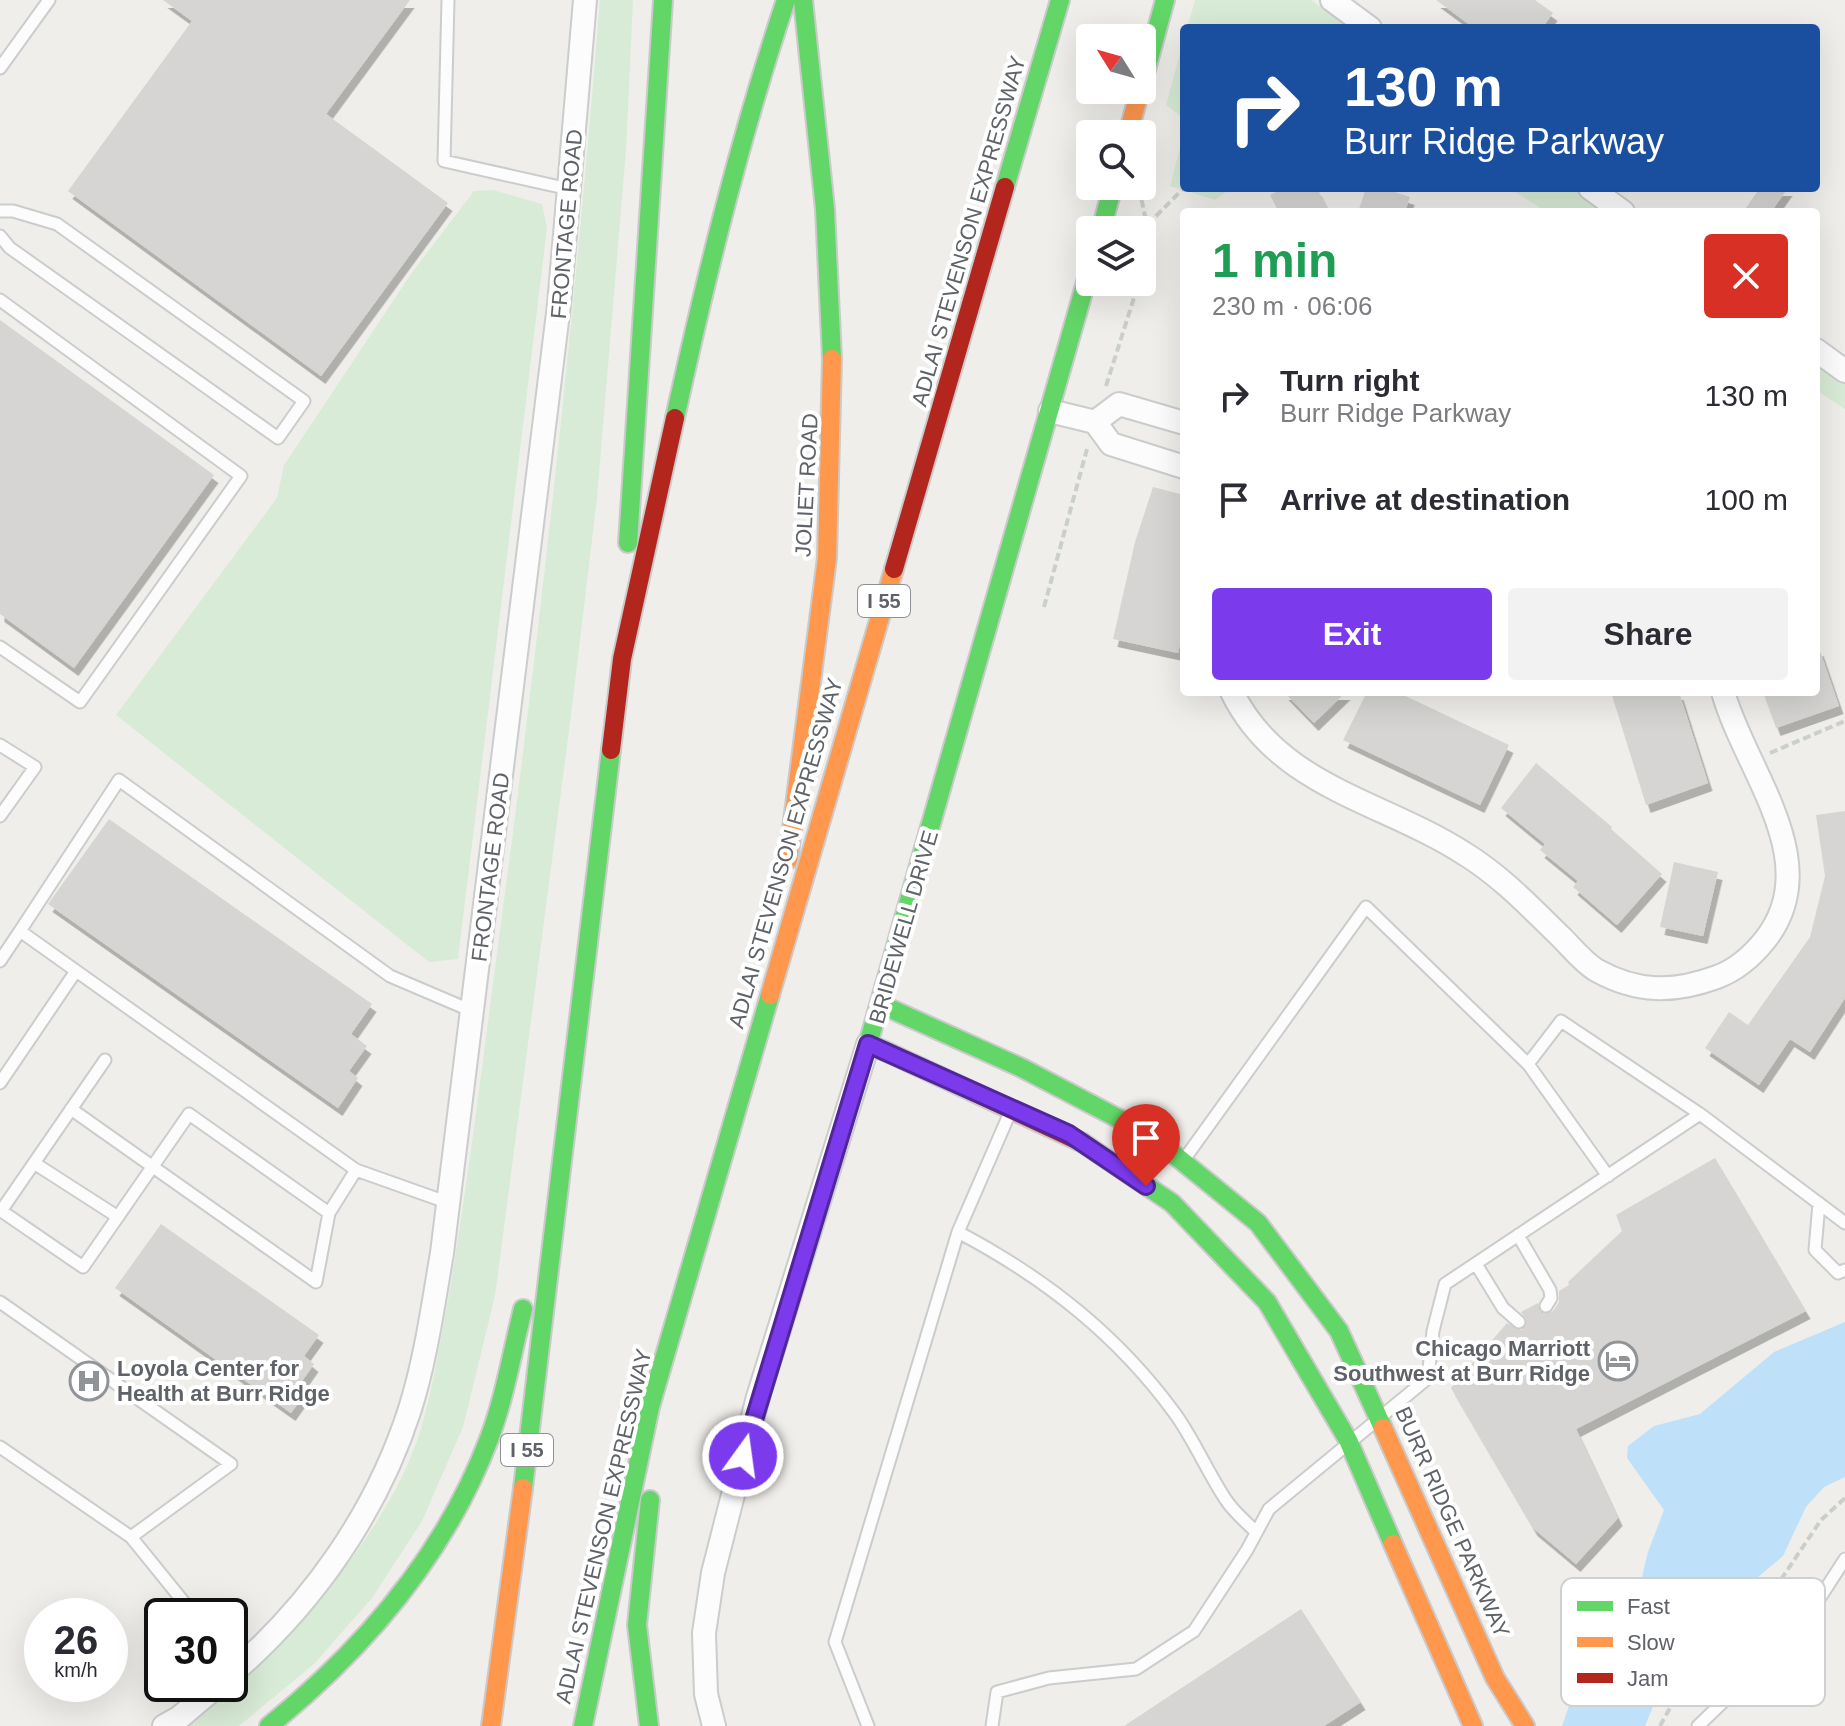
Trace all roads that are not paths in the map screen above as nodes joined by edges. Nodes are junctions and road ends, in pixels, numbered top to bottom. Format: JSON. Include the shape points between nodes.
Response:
{"nodes":[{"id":1,"x":49,"y":0,"type":"edge"},
{"id":2,"x":448,"y":0,"type":"edge"},
{"id":3,"x":585,"y":0,"type":"edge"},
{"id":4,"x":663,"y":0,"type":"edge"},
{"id":5,"x":786,"y":0,"type":"edge"},
{"id":6,"x":803,"y":0,"type":"edge"},
{"id":7,"x":1060,"y":0,"type":"edge"},
{"id":8,"x":1165,"y":0,"type":"edge"},
{"id":9,"x":1332,"y":0,"type":"edge"},
{"id":10,"x":1365,"y":24,"type":"edge"},
{"id":11,"x":1156,"y":33,"type":"edge"},
{"id":12,"x":0,"y":68,"type":"edge"},
{"id":13,"x":1055,"y":84,"type":"dead end"},
{"id":14,"x":569,"y":189,"type":"junction"},
{"id":15,"x":1596,"y":192,"type":"edge"},
{"id":16,"x":1618,"y":208,"type":"edge"},
{"id":17,"x":0,"y":211,"type":"edge"},
{"id":18,"x":993,"y":233,"type":"junction"},
{"id":19,"x":0,"y":236,"type":"edge"},
{"id":20,"x":1082,"y":296,"type":"edge"},
{"id":21,"x":0,"y":300,"type":"edge"},
{"id":22,"x":1820,"y":353,"type":"edge"},
{"id":23,"x":1845,"y":371,"type":"edge"},
{"id":24,"x":1050,"y":411,"type":"junction"},
{"id":25,"x":1095,"y":422,"type":"junction"},
{"id":26,"x":1180,"y":422,"type":"edge"},
{"id":27,"x":1180,"y":466,"type":"edge"},
{"id":28,"x":0,"y":647,"type":"edge"},
{"id":29,"x":622,"y":659,"type":"junction"},
{"id":30,"x":1234,"y":696,"type":"edge"},
{"id":31,"x":1724,"y":696,"type":"edge"},
{"id":32,"x":0,"y":745,"type":"edge"},
{"id":33,"x":0,"y":816,"type":"edge"},
{"id":34,"x":20,"y":931,"type":"junction"},
{"id":35,"x":0,"y":961,"type":"edge"},
{"id":36,"x":775,"y":970,"type":"junction"},
{"id":37,"x":76,"y":971,"type":"junction"},
{"id":38,"x":882,"y":1005,"type":"junction"},
{"id":39,"x":472,"y":1011,"type":"junction"},
{"id":40,"x":868,"y":1044,"type":"junction"},
{"id":41,"x":105,"y":1060,"type":"dead end"},
{"id":42,"x":1528,"y":1064,"type":"junction"},
{"id":43,"x":0,"y":1083,"type":"edge"},
{"id":44,"x":1013,"y":1108,"type":"junction"},
{"id":45,"x":71,"y":1109,"type":"junction"},
{"id":46,"x":1700,"y":1114,"type":"junction"},
{"id":47,"x":1182,"y":1161,"type":"junction"},
{"id":48,"x":34,"y":1163,"type":"junction"},
{"id":49,"x":153,"y":1167,"type":"junction"},
{"id":50,"x":356,"y":1170,"type":"junction"},
{"id":51,"x":559,"y":1173,"type":"junction"},
{"id":52,"x":1608,"y":1176,"type":"junction"},
{"id":53,"x":449,"y":1203,"type":"junction"},
{"id":54,"x":1819,"y":1203,"type":"junction"},
{"id":55,"x":1,"y":1210,"type":"edge"},
{"id":56,"x":329,"y":1213,"type":"junction"},
{"id":57,"x":118,"y":1217,"type":"junction"},
{"id":58,"x":1845,"y":1223,"type":"edge"},
{"id":59,"x":958,"y":1232,"type":"junction"},
{"id":60,"x":1518,"y":1235,"type":"junction"},
{"id":61,"x":1476,"y":1264,"type":"junction"},
{"id":62,"x":1845,"y":1270,"type":"edge"},
{"id":63,"x":0,"y":1302,"type":"edge"},
{"id":64,"x":1546,"y":1306,"type":"dead end"},
{"id":65,"x":1519,"y":1322,"type":"dead end"},
{"id":66,"x":650,"y":1407,"type":"junction"},
{"id":67,"x":1380,"y":1416,"type":"junction"},
{"id":68,"x":1348,"y":1440,"type":"junction"},
{"id":69,"x":0,"y":1447,"type":"edge"},
{"id":70,"x":1255,"y":1531,"type":"junction"},
{"id":71,"x":131,"y":1537,"type":"junction"},
{"id":72,"x":1845,"y":1559,"type":"edge"},
{"id":73,"x":1825,"y":1590,"type":"edge"},
{"id":74,"x":180,"y":1598,"type":"edge"},
{"id":75,"x":248,"y":1651,"type":"edge"},
{"id":76,"x":198,"y":1702,"type":"edge"},
{"id":77,"x":1719,"y":1706,"type":"edge"},
{"id":78,"x":164,"y":1726,"type":"edge"},
{"id":79,"x":269,"y":1726,"type":"edge"},
{"id":80,"x":491,"y":1726,"type":"edge"},
{"id":81,"x":583,"y":1726,"type":"edge"},
{"id":82,"x":649,"y":1726,"type":"edge"},
{"id":83,"x":714,"y":1726,"type":"edge"},
{"id":84,"x":868,"y":1726,"type":"edge"},
{"id":85,"x":992,"y":1726,"type":"edge"},
{"id":86,"x":1473,"y":1726,"type":"edge"},
{"id":87,"x":1525,"y":1726,"type":"edge"},
{"id":88,"x":1698,"y":1726,"type":"edge"}],
"edges":[{"from":1,"to":12,"type":"lane"},
{"from":2,"to":14,"type":"lane","via":[[444,161]]},
{"from":3,"to":14,"type":"street","name":"FRONTAGE ROAD"},
{"from":4,"to":29,"type":"main road"},
{"from":5,"to":29,"type":"main road","number":"I 55","via":[[756,89],[705,282]]},
{"from":6,"to":36,"type":"main road","name":"JOLIET ROAD","via":[[822,138],[834,417],[827,560]]},
{"from":7,"to":18,"type":"main road","name":"ADLAI STEVENSON EXPRESSWAY","number":"I 55"},
{"from":8,"to":11,"type":"main road"},
{"from":9,"to":10,"type":"street"},
{"from":13,"to":18,"type":"main road"},
{"from":14,"to":39,"type":"street","name":"FRONTAGE ROAD"},
{"from":15,"to":16,"type":"street"},
{"from":17,"to":19,"type":"lane","via":[[57,224],[304,401],[278,438]]},
{"from":18,"to":36,"type":"main road","name":"ADLAI STEVENSON EXPRESSWAY","number":"I 55"},
{"from":20,"to":24,"type":"main road","name":"BRIDEWELL DRIVE"},
{"from":21,"to":28,"type":"lane","via":[[241,476],[80,702]]},
{"from":22,"to":23,"type":"street"},
{"from":24,"to":25,"type":"street"},
{"from":24,"to":38,"type":"main road","name":"BRIDEWELL DRIVE"},
{"from":25,"to":26,"type":"street","via":[[1119,404]]},
{"from":25,"to":27,"type":"street","via":[[1111,444]]},
{"from":29,"to":51,"type":"main road","number":"I 55"},
{"from":30,"to":31,"type":"street","via":[[1257,735],[1279,755],[1308,775],[1465,853],[1592,968],[1621,983],[1657,990],[1692,986],[1724,974],[1754,954],[1784,903],[1788,860],[1783,835]]},
{"from":32,"to":33,"type":"lane","via":[[35,767]]},
{"from":34,"to":35,"type":"lane"},
{"from":34,"to":37,"type":"lane"},
{"from":34,"to":39,"type":"lane","via":[[119,780],[390,976]]},
{"from":36,"to":66,"type":"main road","name":"ADLAI STEVENSON EXPRESSWAY","number":"I 55"},
{"from":37,"to":43,"type":"lane"},
{"from":37,"to":50,"type":"lane"},
{"from":38,"to":40,"type":"main road","name":"BRIDEWELL DRIVE"},
{"from":38,"to":47,"type":"main road","name":"BURR RIDGE PARKWAY","via":[[1022,1068],[1150,1135]]},
{"from":39,"to":53,"type":"street","name":"FRONTAGE ROAD"},
{"from":40,"to":44,"type":"main road"},
{"from":40,"to":83,"type":"street","name":"BRIDEWELL DRIVE","via":[[758,1397],[713,1573],[704,1633],[706,1694]]},
{"from":41,"to":45,"type":"lane"},
{"from":42,"to":46,"type":"lane","via":[[1561,1021]]},
{"from":42,"to":47,"type":"lane","via":[[1366,907]]},
{"from":42,"to":52,"type":"lane"},
{"from":44,"to":59,"type":"lane"},
{"from":44,"to":68,"type":"main road","via":[[1069,1134],[1172,1203],[1267,1302]]},
{"from":45,"to":48,"type":"lane"},
{"from":45,"to":49,"type":"lane"},
{"from":46,"to":52,"type":"lane"},
{"from":46,"to":54,"type":"lane"},
{"from":47,"to":67,"type":"main road","name":"BURR RIDGE PARKWAY","via":[[1258,1223],[1339,1331]]},
{"from":48,"to":55,"type":"lane"},
{"from":48,"to":57,"type":"lane"},
{"from":49,"to":56,"type":"lane","via":[[189,1114]]},
{"from":49,"to":56,"type":"lane","via":[[316,1282]]},
{"from":49,"to":57,"type":"lane"},
{"from":50,"to":53,"type":"lane"},
{"from":50,"to":56,"type":"lane"},
{"from":51,"to":79,"type":"main road","via":[[490,1437],[465,1493],[385,1614],[336,1668]]},
{"from":51,"to":80,"type":"main road","number":"I 55"},
{"from":52,"to":60,"type":"lane"},
{"from":53,"to":75,"type":"street","name":"FRONTAGE ROAD","via":[[426,1347],[386,1470],[321,1579]]},
{"from":54,"to":58,"type":"lane"},
{"from":54,"to":62,"type":"lane","via":[[1815,1250],[1838,1273]]},
{"from":55,"to":57,"type":"lane","via":[[83,1267]]},
{"from":59,"to":70,"type":"lane","via":[[1052,1287],[1103,1330],[1169,1406],[1227,1502]]},
{"from":59,"to":84,"type":"lane","via":[[835,1642]]},
{"from":60,"to":61,"type":"lane"},
{"from":60,"to":64,"type":"lane","via":[[1550,1290]]},
{"from":61,"to":65,"type":"lane","via":[[1503,1308]]},
{"from":61,"to":67,"type":"lane","via":[[1445,1284],[1428,1378]]},
{"from":63,"to":71,"type":"lane","via":[[231,1464]]},
{"from":66,"to":81,"type":"main road","name":"ADLAI STEVENSON EXPRESSWAY","number":"I 55"},
{"from":66,"to":82,"type":"main road","via":[[651,1536],[638,1610],[638,1668]]},
{"from":67,"to":68,"type":"lane"},
{"from":67,"to":87,"type":"main road","name":"BURR RIDGE PARKWAY","via":[[1495,1678]]},
{"from":68,"to":70,"type":"lane","via":[[1269,1509]]},
{"from":68,"to":86,"type":"main road"},
{"from":69,"to":71,"type":"lane"},
{"from":70,"to":85,"type":"lane","via":[[1194,1631],[1136,1669],[1049,1678],[997,1692]]},
{"from":71,"to":74,"type":"lane"},
{"from":72,"to":73,"type":"lane"},
{"from":76,"to":78,"type":"street"},
{"from":77,"to":88,"type":"lane"}]}
